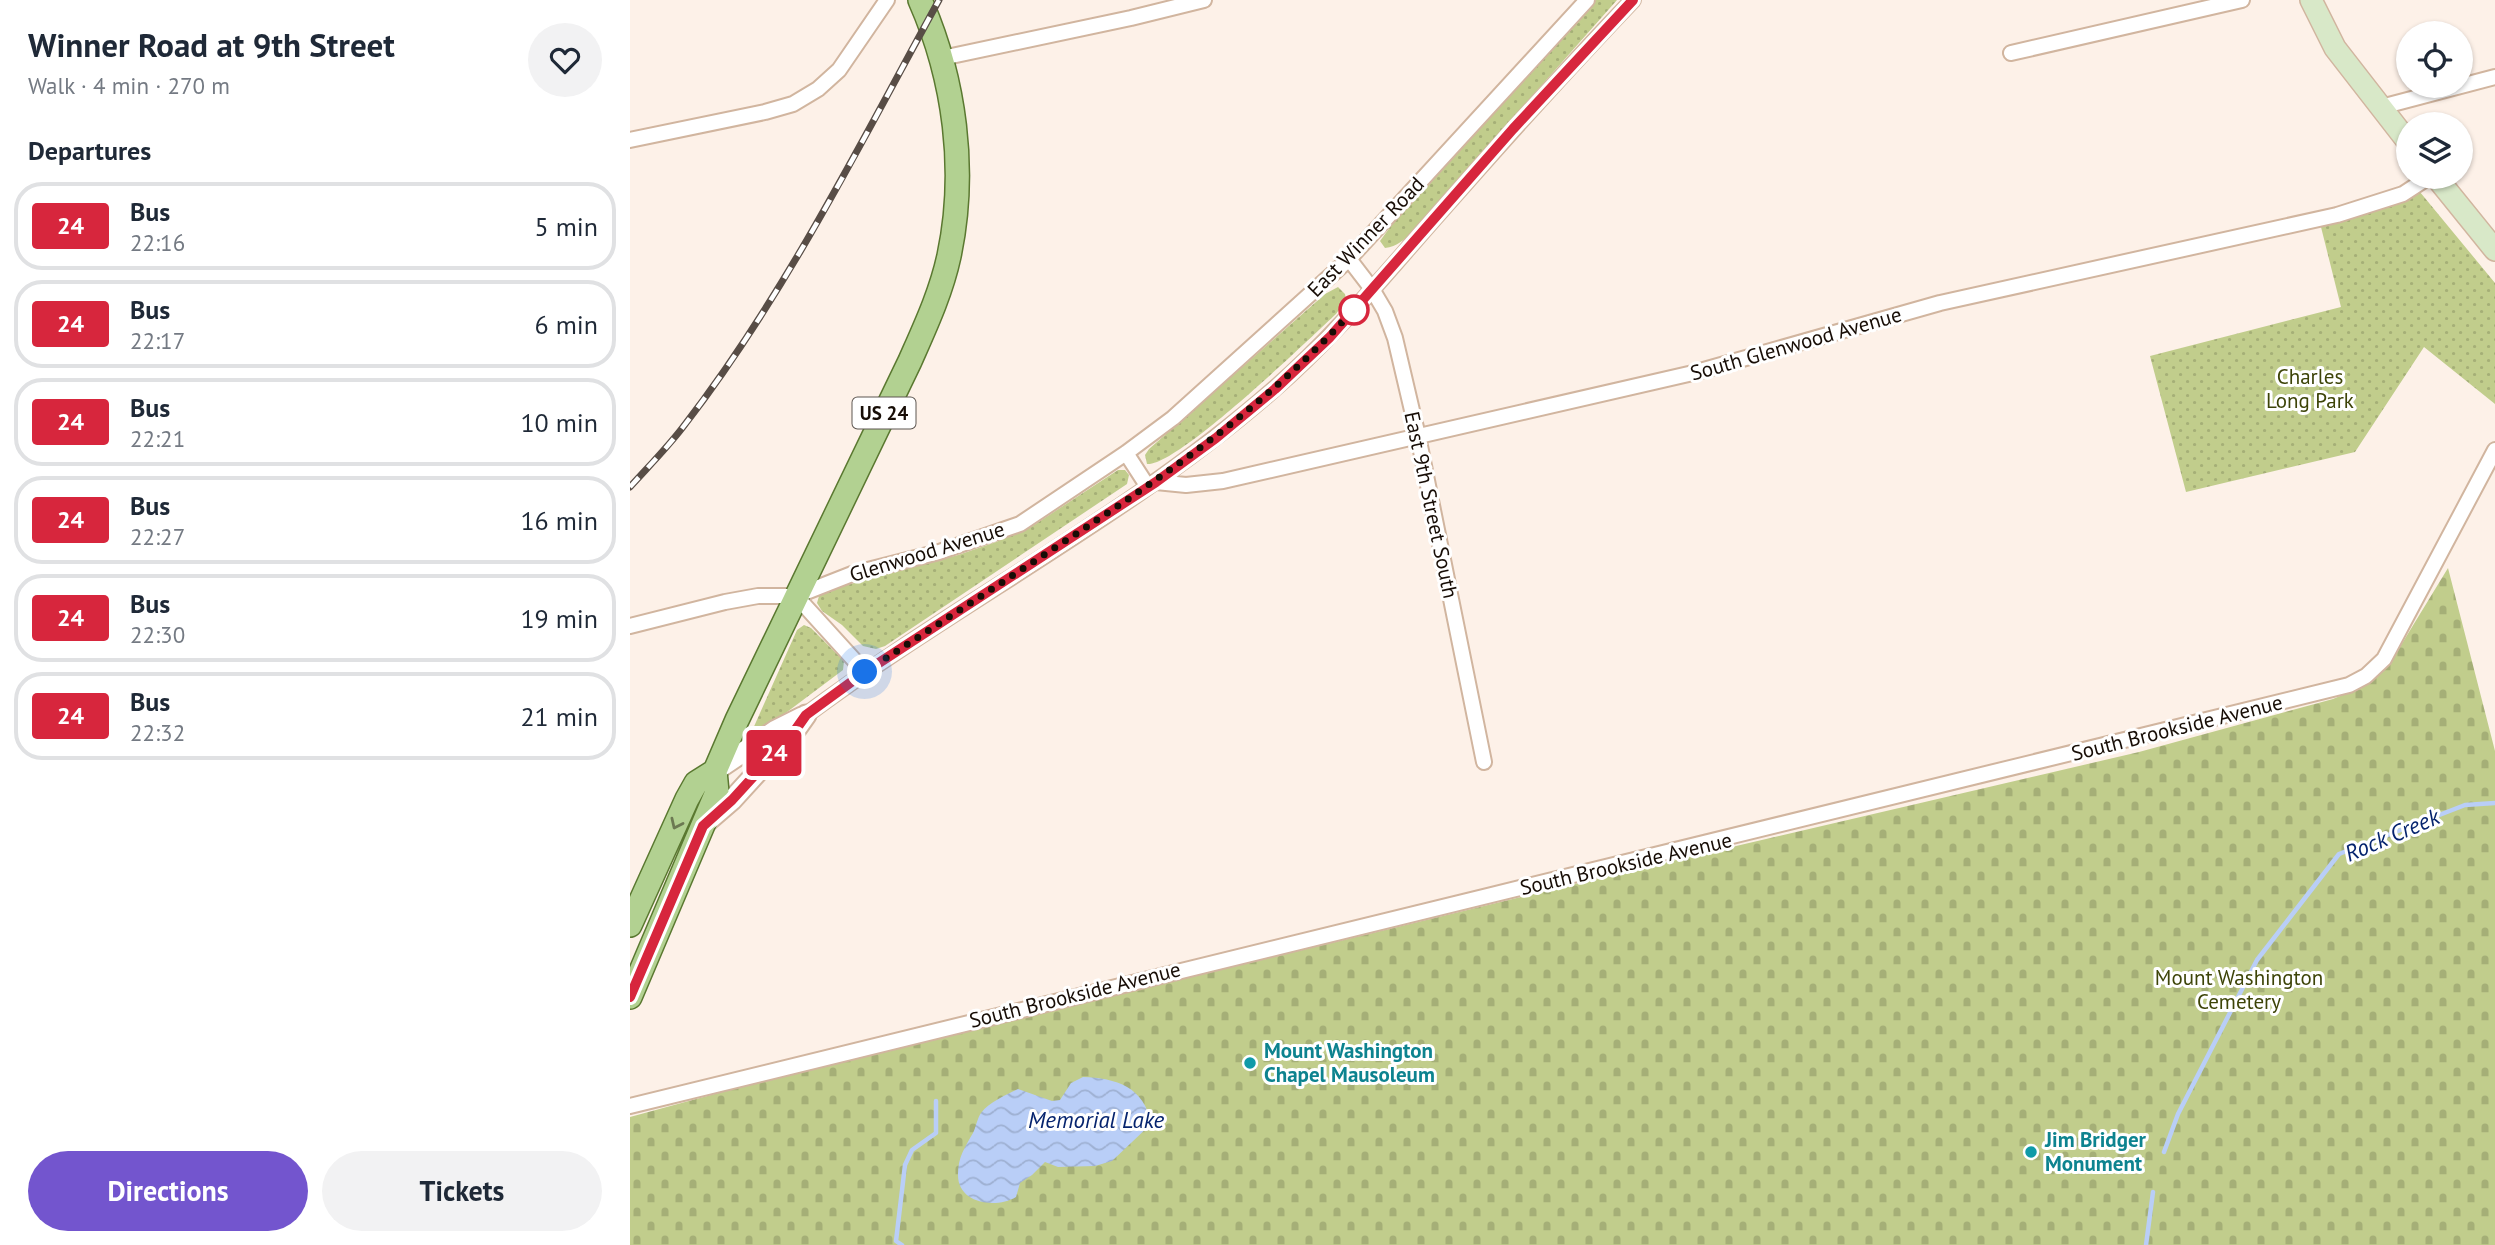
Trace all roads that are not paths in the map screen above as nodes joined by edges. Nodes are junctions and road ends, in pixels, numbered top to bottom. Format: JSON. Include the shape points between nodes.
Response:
{"nodes":[{"id":1,"x":887,"y":0,"type":"edge"},
{"id":2,"x":920,"y":0,"type":"edge"},
{"id":3,"x":1204,"y":0,"type":"edge"},
{"id":4,"x":1587,"y":0,"type":"edge"},
{"id":5,"x":1633,"y":0,"type":"edge"},
{"id":6,"x":2242,"y":0,"type":"edge"},
{"id":7,"x":2311,"y":0,"type":"edge"},
{"id":8,"x":2011,"y":53,"type":"dead end"},
{"id":9,"x":952,"y":56,"type":"junction"},
{"id":10,"x":2495,"y":77,"type":"edge"},
{"id":11,"x":2381,"y":107,"type":"junction"},
{"id":12,"x":2396,"y":126,"type":"edge"},
{"id":13,"x":630,"y":140,"type":"edge"},
{"id":14,"x":2411,"y":189,"type":"edge"},
{"id":15,"x":2445,"y":189,"type":"edge"},
{"id":16,"x":2495,"y":250,"type":"edge"},
{"id":17,"x":1349,"y":259,"type":"junction"},
{"id":18,"x":1372,"y":289,"type":"junction"},
{"id":19,"x":1418,"y":436,"type":"junction"},
{"id":20,"x":2495,"y":450,"type":"edge"},
{"id":21,"x":1126,"y":453,"type":"junction"},
{"id":22,"x":1152,"y":485,"type":"junction"},
{"id":23,"x":796,"y":596,"type":"junction"},
{"id":24,"x":630,"y":626,"type":"edge"},
{"id":25,"x":865,"y":672,"type":"junction"},
{"id":26,"x":806,"y":715,"type":"junction"},
{"id":27,"x":1484,"y":762,"type":"dead end"},
{"id":28,"x":715,"y":771,"type":"junction"},
{"id":29,"x":703,"y":826,"type":"junction"},
{"id":30,"x":644,"y":894,"type":"junction"},
{"id":31,"x":670,"y":904,"type":"junction"},
{"id":32,"x":630,"y":925,"type":"edge"},
{"id":33,"x":630,"y":997,"type":"edge"},
{"id":34,"x":630,"y":1106,"type":"edge"}],
"edges":[{"from":1,"to":13,"type":"street","via":[[839,70],[793,104]]},
{"from":2,"to":9,"type":"main road","number":"US 24"},
{"from":3,"to":9,"type":"street"},
{"from":4,"to":17,"type":"street","name":"East Winner Road"},
{"from":5,"to":18,"type":"street","name":"East Winner Road"},
{"from":6,"to":8,"type":"street"},
{"from":7,"to":11,"type":"main road","via":[[2335,48]]},
{"from":9,"to":23,"type":"main road","number":"US 24","via":[[957,172],[942,282],[910,361]]},
{"from":10,"to":11,"type":"street"},
{"from":11,"to":12,"type":"main road"},
{"from":14,"to":19,"type":"street","name":"South Glenwood Avenue","via":[[2337,215],[1940,303],[1693,373]]},
{"from":15,"to":16,"type":"main road"},
{"from":17,"to":18,"type":"street","name":"East 9th Street South"},
{"from":17,"to":21,"type":"street","name":"East Winner Road","via":[[1173,418]]},
{"from":18,"to":19,"type":"street","name":"East 9th Street South","via":[[1395,338]]},
{"from":18,"to":22,"type":"street","name":"East Winner Road","via":[[1275,389]]},
{"from":19,"to":22,"type":"street","name":"South Glenwood Avenue","via":[[1223,481]]},
{"from":19,"to":27,"type":"street","name":"East 9th Street South"},
{"from":20,"to":34,"type":"street","name":"South Brookside Avenue","via":[[2384,659],[2349,685]]},
{"from":21,"to":22,"type":"street"},
{"from":21,"to":23,"type":"street","name":"Glenwood Avenue","via":[[1020,524],[939,552],[852,574]]},
{"from":22,"to":25,"type":"street","name":"East Winner Road"},
{"from":23,"to":24,"type":"street","via":[[725,601]]},
{"from":23,"to":25,"type":"street"},
{"from":23,"to":28,"type":"main road","number":"US 24"},
{"from":25,"to":26,"type":"street","name":"East Winner Road"},
{"from":26,"to":28,"type":"street","name":"East Winner Road"},
{"from":26,"to":29,"type":"street","name":"East Winner Road","via":[[732,800]]},
{"from":28,"to":29,"type":"main road","number":"US 24","via":[[717,792]]},
{"from":28,"to":30,"type":"main road","name":"East Winner Road","number":"US 24","one_way":true,"via":[[696,783]]},
{"from":29,"to":31,"type":"main road","name":"East Winner Road","number":"US 24"},
{"from":30,"to":31,"type":"main road"},
{"from":30,"to":32,"type":"main road","name":"East Winner Road","number":"US 24"},
{"from":31,"to":33,"type":"main road","name":"East Winner Road","number":"US 24"}]}
